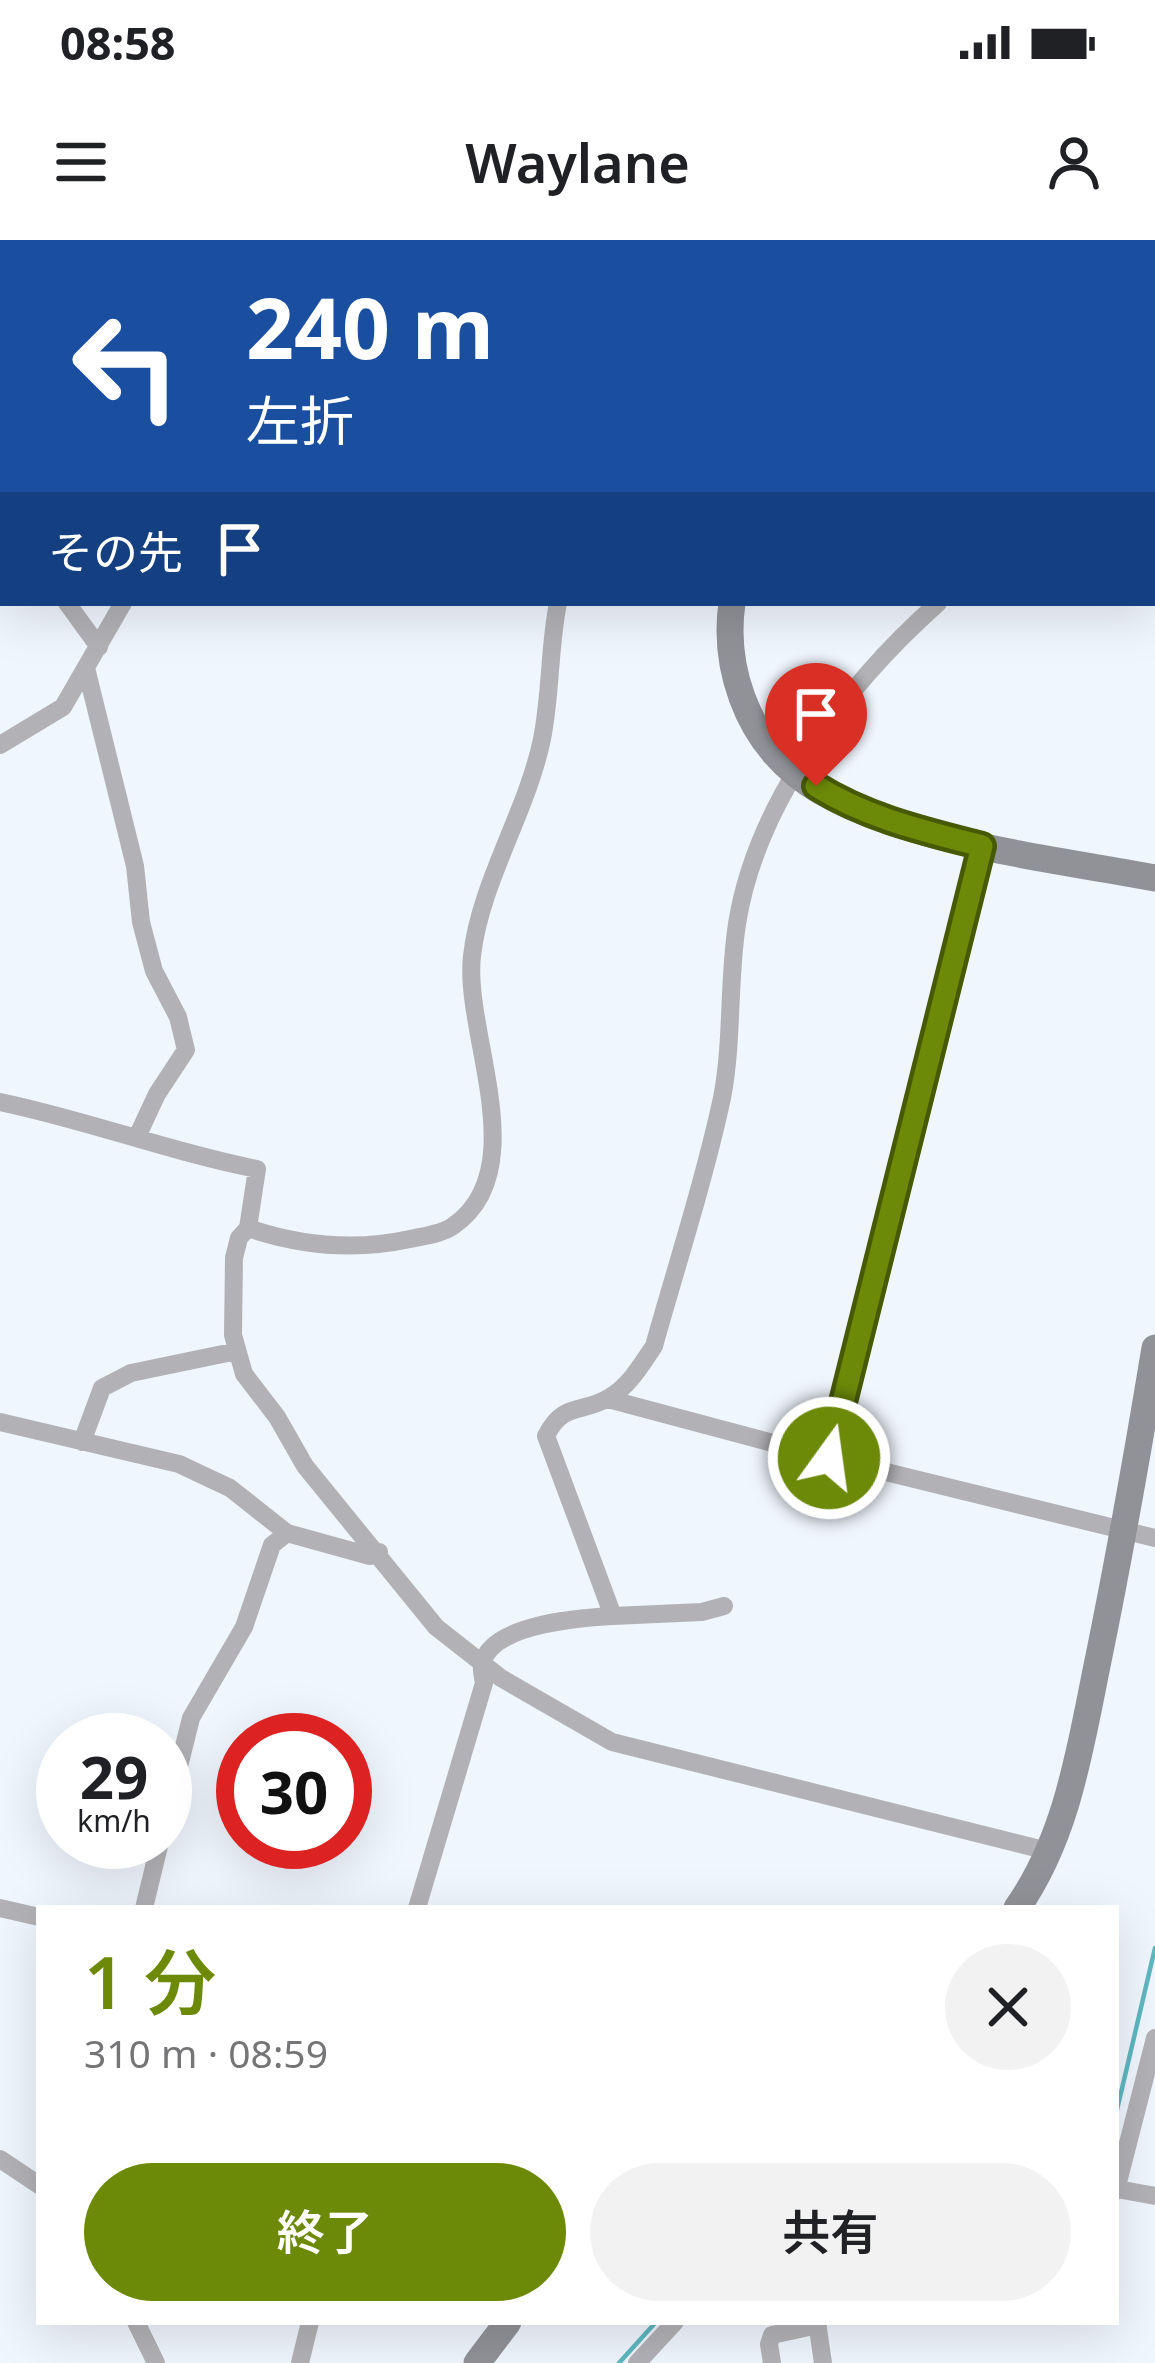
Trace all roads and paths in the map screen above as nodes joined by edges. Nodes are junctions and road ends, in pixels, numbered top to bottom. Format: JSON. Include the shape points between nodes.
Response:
{"nodes":[{"id":1,"x":70,"y":606,"type":"edge"},
{"id":2,"x":121,"y":606,"type":"edge"},
{"id":3,"x":558,"y":606,"type":"edge"},
{"id":4,"x":732,"y":606,"type":"edge"},
{"id":5,"x":935,"y":606,"type":"edge"},
{"id":6,"x":99,"y":647,"type":"junction"},
{"id":7,"x":87,"y":672,"type":"junction"},
{"id":8,"x":0,"y":745,"type":"edge"},
{"id":9,"x":796,"y":775,"type":"junction"},
{"id":10,"x":982,"y":846,"type":"junction"},
{"id":11,"x":1155,"y":878,"type":"edge"},
{"id":12,"x":0,"y":1102,"type":"edge"},
{"id":13,"x":137,"y":1137,"type":"junction"},
{"id":14,"x":248,"y":1228,"type":"junction"},
{"id":15,"x":1155,"y":1348,"type":"edge"},
{"id":16,"x":237,"y":1351,"type":"junction"},
{"id":17,"x":608,"y":1399,"type":"junction"},
{"id":18,"x":0,"y":1422,"type":"edge"},
{"id":19,"x":82,"y":1442,"type":"junction"},
{"id":20,"x":829,"y":1458,"type":"junction"},
{"id":21,"x":1124,"y":1530,"type":"junction"},
{"id":22,"x":287,"y":1533,"type":"junction"},
{"id":23,"x":1155,"y":1538,"type":"edge"},
{"id":24,"x":379,"y":1552,"type":"junction"},
{"id":25,"x":724,"y":1606,"type":"dead end"},
{"id":26,"x":613,"y":1616,"type":"junction"},
{"id":27,"x":482,"y":1663,"type":"junction"},
{"id":28,"x":192,"y":1716,"type":"edge"},
{"id":29,"x":1048,"y":1851,"type":"junction"},
{"id":30,"x":153,"y":1869,"type":"edge"},
{"id":31,"x":145,"y":1905,"type":"edge"},
{"id":32,"x":418,"y":1905,"type":"edge"},
{"id":33,"x":1019,"y":1905,"type":"edge"},
{"id":34,"x":0,"y":1908,"type":"edge"},
{"id":35,"x":36,"y":1916,"type":"edge"},
{"id":36,"x":1155,"y":2038,"type":"edge"},
{"id":37,"x":0,"y":2158,"type":"edge"},
{"id":38,"x":1119,"y":2177,"type":"edge"},
{"id":39,"x":36,"y":2184,"type":"edge"},
{"id":40,"x":1119,"y":2189,"type":"edge"},
{"id":41,"x":1155,"y":2195,"type":"edge"},
{"id":42,"x":138,"y":2325,"type":"edge"},
{"id":43,"x":309,"y":2325,"type":"edge"},
{"id":44,"x":506,"y":2325,"type":"edge"},
{"id":45,"x":672,"y":2325,"type":"edge"},
{"id":46,"x":813,"y":2325,"type":"edge"},
{"id":47,"x":817,"y":2325,"type":"edge"},
{"id":48,"x":157,"y":2363,"type":"edge"},
{"id":49,"x":300,"y":2363,"type":"edge"},
{"id":50,"x":477,"y":2363,"type":"edge"},
{"id":51,"x":637,"y":2363,"type":"edge"},
{"id":52,"x":772,"y":2363,"type":"edge"},
{"id":53,"x":823,"y":2363,"type":"edge"}],
"edges":[{"from":1,"to":6,"type":"street"},
{"from":2,"to":6,"type":"street"},
{"from":3,"to":14,"type":"street","via":[[542,737],[472,958],[491,1093],[479,1198],[453,1226],[384,1245],[329,1246]]},
{"from":4,"to":9,"type":"street","via":[[730,654],[744,706]]},
{"from":5,"to":9,"type":"street","via":[[840,702]]},
{"from":6,"to":7,"type":"street"},
{"from":7,"to":8,"type":"street","via":[[53,716]]},
{"from":7,"to":13,"type":"street","via":[[149,954],[186,1050]]},
{"from":9,"to":10,"type":"street","via":[[898,824]]},
{"from":9,"to":17,"type":"street","via":[[759,849],[738,918],[722,1095],[654,1346]]},
{"from":10,"to":11,"type":"street"},
{"from":10,"to":20,"type":"street"},
{"from":12,"to":13,"type":"street"},
{"from":13,"to":14,"type":"street","via":[[256,1169]]},
{"from":14,"to":16,"type":"street","via":[[233,1258]]},
{"from":15,"to":21,"type":"street"},
{"from":16,"to":19,"type":"street","via":[[131,1373],[102,1388]]},
{"from":16,"to":24,"type":"street","via":[[305,1466]]},
{"from":17,"to":20,"type":"street"},
{"from":17,"to":26,"type":"street","via":[[568,1409],[546,1436]]},
{"from":18,"to":19,"type":"street"},
{"from":19,"to":22,"type":"street","via":[[179,1464],[230,1487]]},
{"from":20,"to":21,"type":"street"},
{"from":21,"to":23,"type":"street"},
{"from":21,"to":29,"type":"street","via":[[1077,1761]]},
{"from":22,"to":24,"type":"street"},
{"from":22,"to":28,"type":"street","via":[[272,1545],[244,1627]]},
{"from":24,"to":27,"type":"street","via":[[436,1628]]},
{"from":25,"to":26,"type":"street"},
{"from":26,"to":27,"type":"street","via":[[520,1629]]},
{"from":27,"to":29,"type":"street","via":[[612,1742]]},
{"from":27,"to":32,"type":"street","via":[[484,1683]]},
{"from":29,"to":33,"type":"street"},
{"from":30,"to":31,"type":"street"},
{"from":34,"to":35,"type":"street"},
{"from":36,"to":38,"type":"street"},
{"from":37,"to":39,"type":"street"},
{"from":40,"to":41,"type":"street"},
{"from":42,"to":48,"type":"street"},
{"from":43,"to":49,"type":"street"},
{"from":44,"to":50,"type":"street"},
{"from":45,"to":51,"type":"street"},
{"from":46,"to":52,"type":"street","via":[[772,2335]]},
{"from":47,"to":53,"type":"street"}]}
